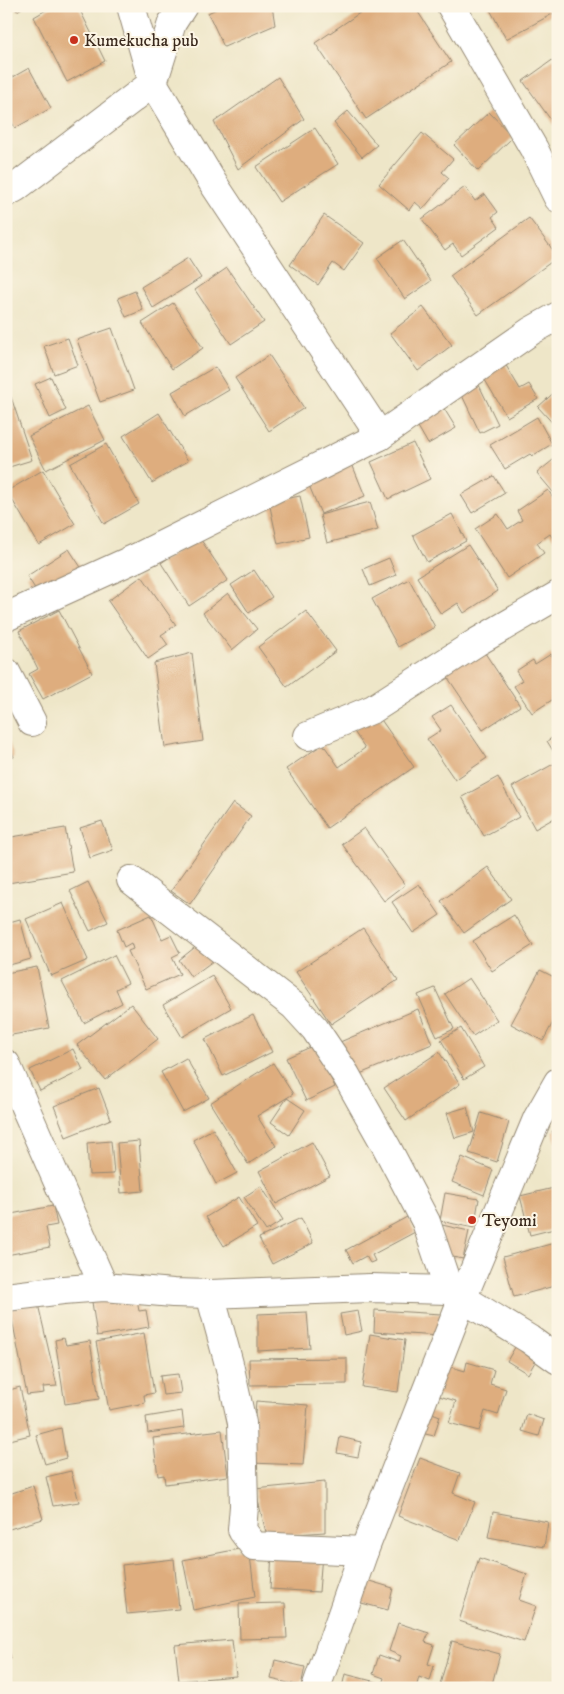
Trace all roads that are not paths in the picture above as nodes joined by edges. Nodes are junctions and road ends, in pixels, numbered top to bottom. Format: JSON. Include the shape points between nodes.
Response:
{"nodes":[{"id":1,"x":131,"y":6,"type":"edge"},
{"id":2,"x":184,"y":6,"type":"edge"},
{"id":3,"x":451,"y":6,"type":"edge"},
{"id":4,"x":153,"y":82,"type":"junction"},
{"id":5,"x":6,"y":193,"type":"edge"},
{"id":6,"x":558,"y":198,"type":"edge"},
{"id":7,"x":558,"y":316,"type":"edge"},
{"id":8,"x":380,"y":436,"type":"junction"},
{"id":9,"x":558,"y":595,"type":"edge"},
{"id":10,"x":6,"y":617,"type":"edge"},
{"id":11,"x":6,"y":672,"type":"edge"},
{"id":12,"x":32,"y":722,"type":"dead end"},
{"id":13,"x":308,"y":736,"type":"dead end"},
{"id":14,"x":131,"y":880,"type":"dead end"},
{"id":15,"x":6,"y":1064,"type":"edge"},
{"id":16,"x":558,"y":1082,"type":"edge"},
{"id":17,"x":104,"y":1288,"type":"junction"},
{"id":18,"x":456,"y":1293,"type":"junction"},
{"id":19,"x":210,"y":1294,"type":"junction"},
{"id":20,"x":6,"y":1297,"type":"edge"},
{"id":21,"x":558,"y":1360,"type":"edge"},
{"id":22,"x":364,"y":1551,"type":"junction"},
{"id":23,"x":316,"y":1688,"type":"edge"}],
"edges":[{"from":1,"to":4,"type":"street"},
{"from":2,"to":4,"type":"street","via":[[172,24]]},
{"from":3,"to":6,"type":"street","via":[[534,149]]},
{"from":4,"to":5,"type":"street"},
{"from":4,"to":8,"type":"street","via":[[213,183]]},
{"from":7,"to":8,"type":"street","via":[[531,331]]},
{"from":8,"to":10,"type":"street","via":[[138,557]]},
{"from":9,"to":13,"type":"street","via":[[476,642],[373,709]]},
{"from":11,"to":12,"type":"street"},
{"from":14,"to":18,"type":"street","via":[[294,1006],[315,1029],[346,1075],[426,1222]]},
{"from":15,"to":17,"type":"street"},
{"from":16,"to":18,"type":"street"},
{"from":17,"to":19,"type":"street"},
{"from":17,"to":20,"type":"street"},
{"from":18,"to":19,"type":"street","via":[[370,1288]]},
{"from":18,"to":21,"type":"street"},
{"from":18,"to":22,"type":"street"},
{"from":19,"to":22,"type":"street","via":[[242,1423],[242,1530],[254,1546]]},
{"from":22,"to":23,"type":"street"}]}
